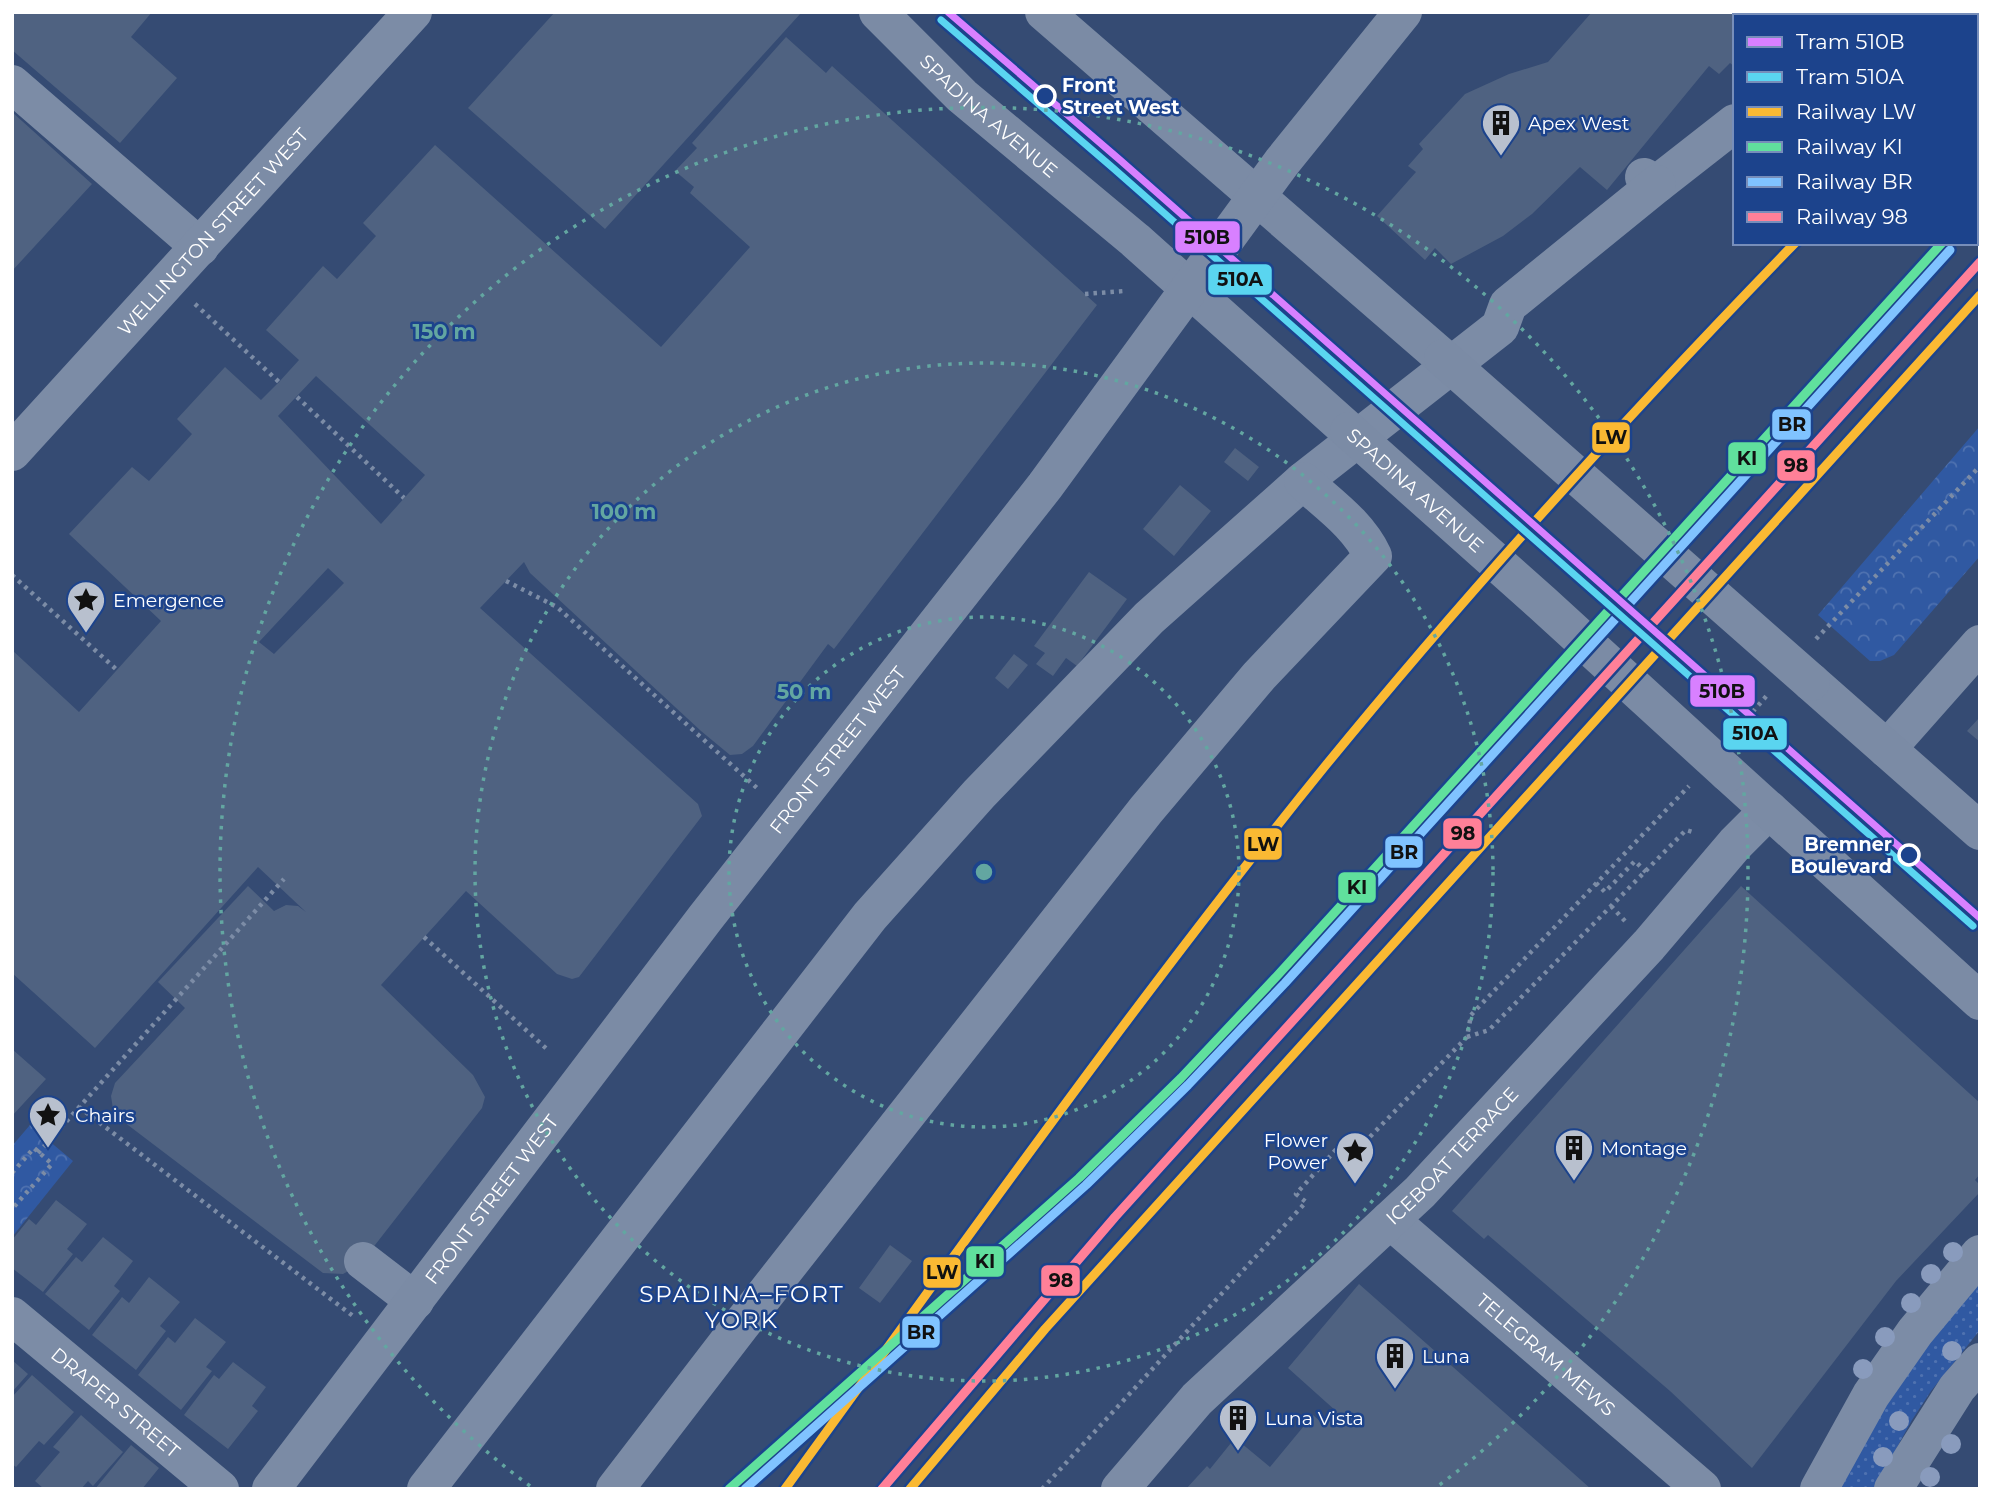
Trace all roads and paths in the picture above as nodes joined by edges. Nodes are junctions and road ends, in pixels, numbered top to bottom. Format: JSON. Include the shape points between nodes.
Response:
{"nodes":[{"id":1,"x":413,"y":12,"type":"edge"},
{"id":2,"x":878,"y":12,"type":"edge"},
{"id":3,"x":1044,"y":12,"type":"edge"},
{"id":4,"x":1403,"y":12,"type":"edge"},
{"id":5,"x":12,"y":84,"type":"edge"},
{"id":6,"x":1733,"y":123,"type":"edge"},
{"id":7,"x":1256,"y":197,"type":"junction"},
{"id":8,"x":200,"y":247,"type":"junction"},
{"id":9,"x":1188,"y":289,"type":"junction"},
{"id":10,"x":1124,"y":292,"type":"dead end"},
{"id":11,"x":1085,"y":294,"type":"dead end"},
{"id":12,"x":187,"y":298,"type":"dead end"},
{"id":13,"x":279,"y":382,"type":"dead end"},
{"id":14,"x":296,"y":397,"type":"dead end"},
{"id":15,"x":12,"y":452,"type":"edge"},
{"id":16,"x":1980,"y":466,"type":"edge"},
{"id":17,"x":1303,"y":481,"type":"junction"},
{"id":18,"x":404,"y":498,"type":"dead end"},
{"id":19,"x":12,"y":575,"type":"edge"},
{"id":20,"x":506,"y":581,"type":"dead end"},
{"id":21,"x":1980,"y":644,"type":"edge"},
{"id":22,"x":1809,"y":665,"type":"junction"},
{"id":23,"x":117,"y":670,"type":"dead end"},
{"id":24,"x":1772,"y":690,"type":"dead end"},
{"id":25,"x":1887,"y":749,"type":"junction"},
{"id":26,"x":1716,"y":765,"type":"junction"},
{"id":27,"x":757,"y":788,"type":"dead end"},
{"id":28,"x":1769,"y":810,"type":"junction"},
{"id":29,"x":1980,"y":831,"type":"edge"},
{"id":30,"x":1735,"y":844,"type":"junction"},
{"id":31,"x":1646,"y":872,"type":"junction"},
{"id":32,"x":284,"y":879,"type":"dead end"},
{"id":33,"x":1596,"y":883,"type":"junction"},
{"id":34,"x":424,"y":937,"type":"dead end"},
{"id":35,"x":1980,"y":1000,"type":"edge"},
{"id":36,"x":1467,"y":1037,"type":"junction"},
{"id":37,"x":549,"y":1051,"type":"dead end"},
{"id":38,"x":79,"y":1107,"type":"junction"},
{"id":39,"x":38,"y":1153,"type":"junction"},
{"id":40,"x":12,"y":1173,"type":"edge"},
{"id":41,"x":12,"y":1209,"type":"edge"},
{"id":42,"x":1390,"y":1220,"type":"junction"},
{"id":43,"x":1980,"y":1254,"type":"edge"},
{"id":44,"x":363,"y":1261,"type":"dead end"},
{"id":45,"x":415,"y":1301,"type":"junction"},
{"id":46,"x":12,"y":1316,"type":"edge"},
{"id":47,"x":353,"y":1316,"type":"dead end"},
{"id":48,"x":1980,"y":1362,"type":"edge"},
{"id":49,"x":220,"y":1489,"type":"edge"},
{"id":50,"x":271,"y":1489,"type":"edge"},
{"id":51,"x":426,"y":1489,"type":"edge"},
{"id":52,"x":615,"y":1489,"type":"edge"},
{"id":53,"x":1042,"y":1489,"type":"edge"},
{"id":54,"x":1119,"y":1489,"type":"edge"},
{"id":55,"x":1702,"y":1489,"type":"edge"},
{"id":56,"x":1819,"y":1489,"type":"edge"},
{"id":57,"x":1893,"y":1489,"type":"edge"}],
"edges":[{"from":1,"to":8,"type":"street","name":"WELLINGTON STREET WEST"},
{"from":2,"to":9,"type":"main road","name":"SPADINA AVENUE","via":[[962,96]]},
{"from":3,"to":7,"type":"main road"},
{"from":4,"to":7,"type":"main road","name":"FRONT STREET WEST"},
{"from":5,"to":8,"type":"street"},
{"from":6,"to":17,"type":"street","via":[[1651,181],[1508,304],[1500,327]]},
{"from":7,"to":9,"type":"main road","name":"FRONT STREET WEST"},
{"from":7,"to":22,"type":"main road","bridge":true},
{"from":8,"to":15,"type":"street","name":"WELLINGTON STREET WEST"},
{"from":9,"to":26,"type":"main road","name":"SPADINA AVENUE","bridge":true,"via":[[1542,603]]},
{"from":9,"to":45,"type":"main road","name":"FRONT STREET WEST","via":[[1045,486],[706,917]]},
{"from":10,"to":11,"type":"path"},
{"from":12,"to":13,"type":"path"},
{"from":14,"to":18,"type":"path"},
{"from":16,"to":22,"type":"path"},
{"from":17,"to":51,"type":"street","via":[[1149,618],[979,794],[870,916]]},
{"from":17,"to":52,"type":"street","via":[[1351,524],[1373,556],[1259,676],[1146,810]]},
{"from":19,"to":23,"type":"path"},
{"from":20,"to":27,"type":"path","via":[[557,607]]},
{"from":21,"to":25,"type":"street"},
{"from":22,"to":25,"type":"main road"},
{"from":24,"to":26,"type":"path"},
{"from":25,"to":29,"type":"main road"},
{"from":26,"to":28,"type":"main road","name":"SPADINA AVENUE"},
{"from":26,"to":33,"type":"path"},
{"from":28,"to":30,"type":"street","name":"ICEBOAT TERRACE"},
{"from":28,"to":35,"type":"main road","name":"SPADINA AVENUE"},
{"from":30,"to":31,"type":"path","via":[[1686,830]]},
{"from":30,"to":42,"type":"street","name":"ICEBOAT TERRACE","via":[[1649,945],[1610,1011]]},
{"from":31,"to":33,"type":"path","via":[[1635,861],[1605,892]]},
{"from":31,"to":36,"type":"path","via":[[1489,1030]]},
{"from":32,"to":38,"type":"path"},
{"from":33,"to":36,"type":"path","via":[[1471,1015]]},
{"from":34,"to":37,"type":"path"},
{"from":36,"to":53,"type":"path","via":[[1363,1144],[1350,1134],[1296,1194],[1306,1202]]},
{"from":38,"to":39,"type":"path"},
{"from":38,"to":47,"type":"path"},
{"from":39,"to":40,"type":"path","via":[[34,1148]]},
{"from":39,"to":41,"type":"path","via":[[51,1164]]},
{"from":42,"to":54,"type":"street","name":"ICEBOAT TERRACE","via":[[1197,1399]]},
{"from":42,"to":55,"type":"street","name":"TELEGRAM MEWS"},
{"from":43,"to":56,"type":"street","via":[[1915,1332],[1871,1395]]},
{"from":44,"to":45,"type":"street"},
{"from":45,"to":50,"type":"main road","name":"FRONT STREET WEST"},
{"from":46,"to":49,"type":"street","name":"DRAPER STREET"},
{"from":48,"to":57,"type":"street","via":[[1957,1388]]}]}
